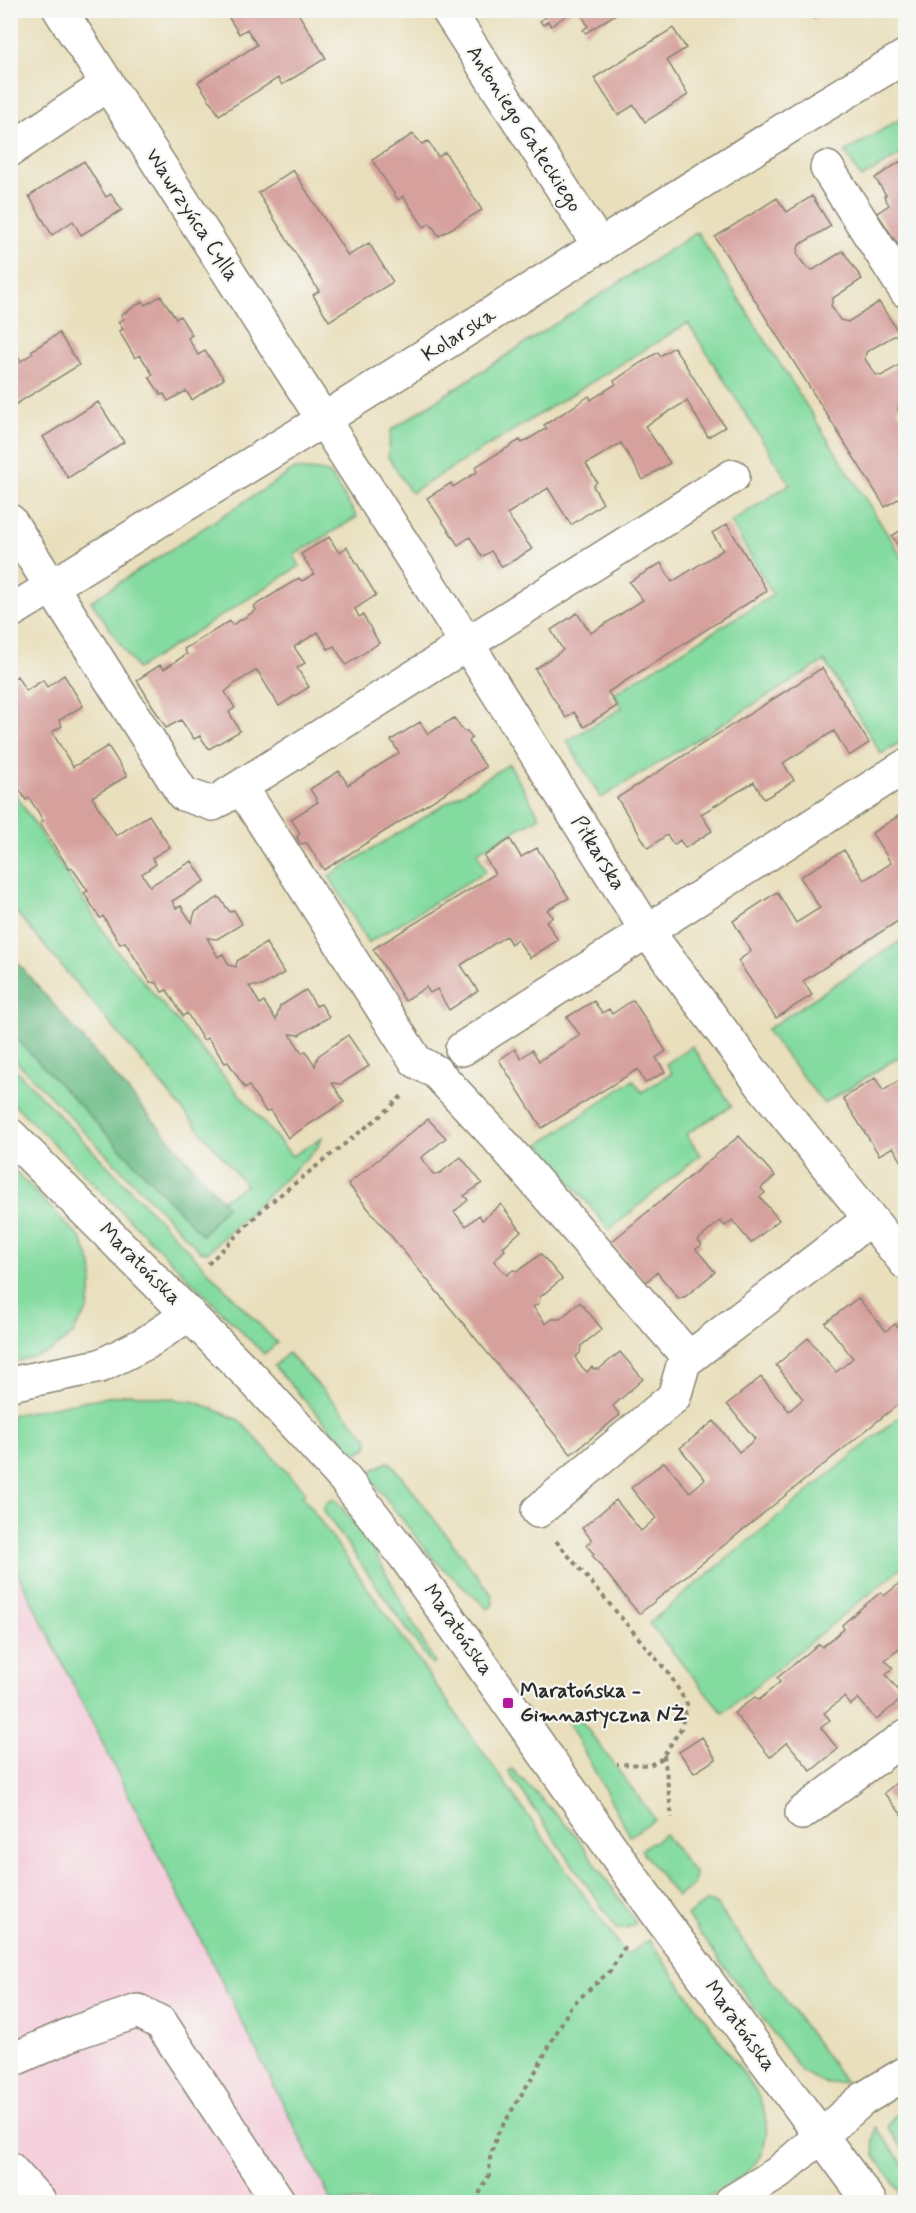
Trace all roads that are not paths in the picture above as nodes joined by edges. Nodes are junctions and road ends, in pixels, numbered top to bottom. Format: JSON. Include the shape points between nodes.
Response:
{"nodes":[{"id":1,"x":60,"y":10,"type":"edge"},
{"id":2,"x":448,"y":10,"type":"edge"},
{"id":3,"x":906,"y":56,"type":"edge"},
{"id":4,"x":108,"y":84,"type":"junction"},
{"id":5,"x":10,"y":150,"type":"edge"},
{"id":6,"x":827,"y":168,"type":"dead end"},
{"id":7,"x":600,"y":247,"type":"junction"},
{"id":8,"x":906,"y":291,"type":"edge"},
{"id":9,"x":323,"y":420,"type":"junction"},
{"id":10,"x":733,"y":476,"type":"dead end"},
{"id":11,"x":10,"y":521,"type":"edge"},
{"id":12,"x":51,"y":586,"type":"junction"},
{"id":13,"x":10,"y":612,"type":"edge"},
{"id":14,"x":468,"y":645,"type":"junction"},
{"id":15,"x":904,"y":767,"type":"edge"},
{"id":16,"x":241,"y":787,"type":"junction"},
{"id":17,"x":646,"y":931,"type":"junction"},
{"id":18,"x":462,"y":1049,"type":"dead end"},
{"id":19,"x":10,"y":1135,"type":"edge"},
{"id":20,"x":892,"y":1236,"type":"edge"},
{"id":21,"x":189,"y":1314,"type":"junction"},
{"id":22,"x":689,"y":1358,"type":"junction"},
{"id":23,"x":10,"y":1384,"type":"edge"},
{"id":24,"x":538,"y":1511,"type":"road end"},
{"id":25,"x":906,"y":1736,"type":"edge"},
{"id":26,"x":802,"y":1813,"type":"dead end"},
{"id":27,"x":10,"y":2061,"type":"edge"},
{"id":28,"x":906,"y":2073,"type":"edge"},
{"id":29,"x":819,"y":2136,"type":"junction"},
{"id":30,"x":10,"y":2169,"type":"edge"},
{"id":31,"x":40,"y":2202,"type":"edge"},
{"id":32,"x":279,"y":2202,"type":"edge"},
{"id":33,"x":731,"y":2202,"type":"edge"},
{"id":34,"x":870,"y":2202,"type":"edge"}],
"edges":[{"from":1,"to":4,"type":"street","name":"Wawrzyńca Cylla"},
{"from":2,"to":7,"type":"street","name":"Antoniego Gałeckiego"},
{"from":3,"to":7,"type":"street","name":"Kolarska"},
{"from":4,"to":5,"type":"street"},
{"from":4,"to":9,"type":"street","name":"Wawrzyńca Cylla"},
{"from":6,"to":8,"type":"street"},
{"from":7,"to":9,"type":"street","name":"Kolarska"},
{"from":9,"to":12,"type":"street","name":"Kolarska"},
{"from":9,"to":14,"type":"street","name":"Piłkarska"},
{"from":10,"to":14,"type":"street"},
{"from":11,"to":12,"type":"street"},
{"from":12,"to":13,"type":"street","name":"Kolarska"},
{"from":12,"to":16,"type":"street","via":[[183,794],[213,804]]},
{"from":14,"to":16,"type":"street"},
{"from":14,"to":17,"type":"street","name":"Piłkarska"},
{"from":15,"to":17,"type":"street"},
{"from":16,"to":22,"type":"street","via":[[416,1061],[436,1072],[496,1137]]},
{"from":17,"to":18,"type":"street"},
{"from":17,"to":20,"type":"street","name":"Piłkarska","via":[[762,1085]]},
{"from":19,"to":21,"type":"street","name":"Maratońska"},
{"from":20,"to":22,"type":"street"},
{"from":21,"to":23,"type":"street","via":[[146,1343],[100,1366]]},
{"from":21,"to":29,"type":"street","name":"Maratońska","via":[[343,1476],[405,1556]]},
{"from":22,"to":24,"type":"street","via":[[684,1362],[675,1397]]},
{"from":25,"to":26,"type":"street"},
{"from":27,"to":32,"type":"street","via":[[138,2011],[161,2023]]},
{"from":28,"to":29,"type":"street","via":[[863,2099]]},
{"from":29,"to":33,"type":"street","via":[[778,2173]]},
{"from":29,"to":34,"type":"street","name":"Maratońska"},
{"from":30,"to":31,"type":"street"}]}
